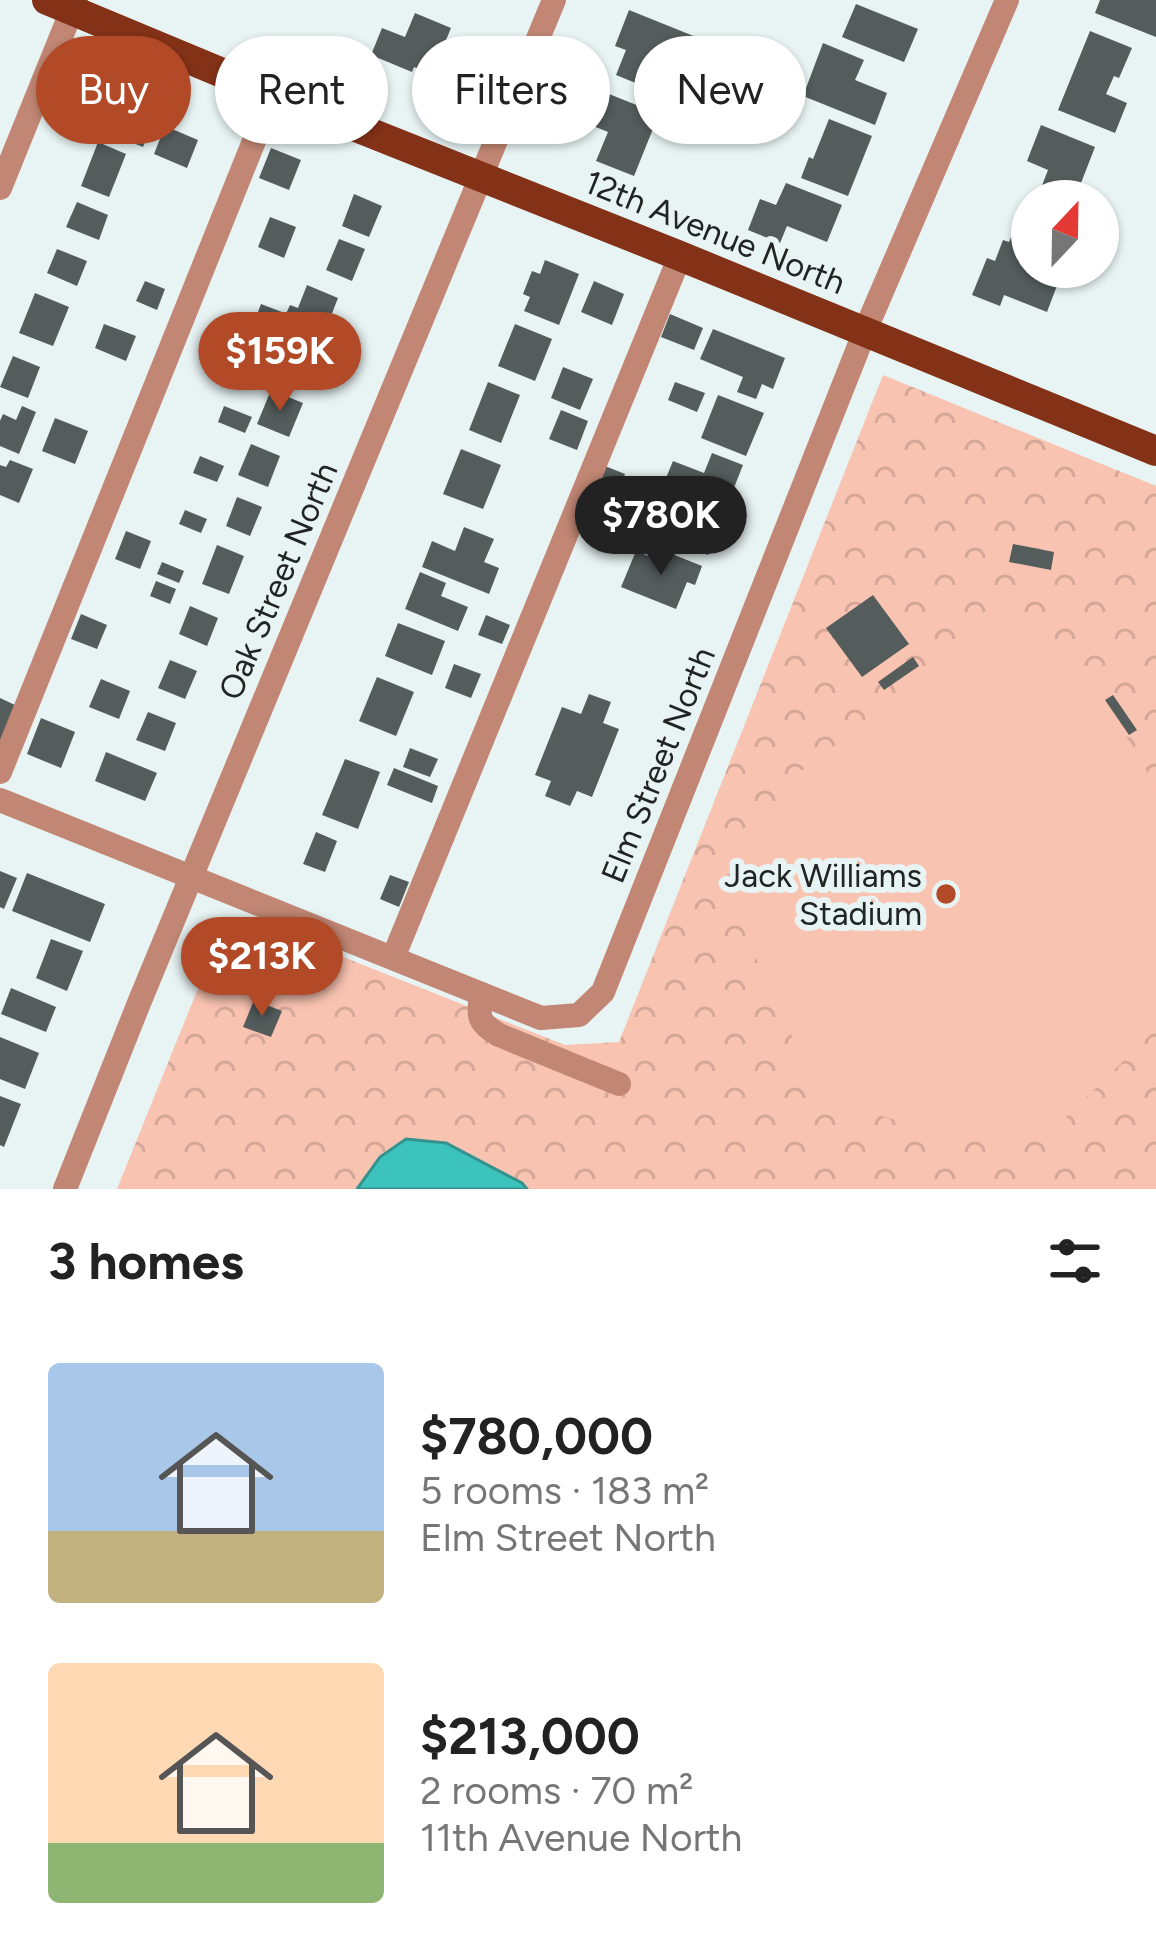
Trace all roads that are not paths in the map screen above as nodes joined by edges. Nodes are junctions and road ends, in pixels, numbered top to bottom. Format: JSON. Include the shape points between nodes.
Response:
{"nodes":[{"id":1,"x":554,"y":0,"type":"edge"},
{"id":2,"x":1007,"y":0,"type":"edge"},
{"id":3,"x":65,"y":4,"type":"edge"},
{"id":4,"x":215,"y":69,"type":"edge"},
{"id":5,"x":388,"y":140,"type":"edge"},
{"id":6,"x":253,"y":144,"type":"edge"},
{"id":7,"x":481,"y":177,"type":"junction"},
{"id":8,"x":0,"y":188,"type":"edge"},
{"id":9,"x":680,"y":256,"type":"junction"},
{"id":10,"x":865,"y":331,"type":"junction"},
{"id":11,"x":1156,"y":451,"type":"edge"},
{"id":12,"x":0,"y":772,"type":"edge"},
{"id":13,"x":0,"y":800,"type":"edge"},
{"id":14,"x":191,"y":877,"type":"junction"},
{"id":15,"x":393,"y":958,"type":"junction"},
{"id":16,"x":481,"y":994,"type":"junction"},
{"id":17,"x":619,"y":1084,"type":"dead end"},
{"id":18,"x":65,"y":1189,"type":"edge"}],
"edges":[{"from":1,"to":7,"type":"street","name":"Oak Street North"},
{"from":2,"to":10,"type":"street","name":"Elm Street North"},
{"from":3,"to":4,"type":"main road","name":"12th Avenue North"},
{"from":3,"to":8,"type":"street"},
{"from":5,"to":7,"type":"main road","name":"12th Avenue North"},
{"from":6,"to":12,"type":"street"},
{"from":7,"to":9,"type":"main road","name":"12th Avenue North"},
{"from":7,"to":14,"type":"street","name":"Oak Street North"},
{"from":9,"to":10,"type":"main road","name":"12th Avenue North"},
{"from":9,"to":15,"type":"street"},
{"from":10,"to":11,"type":"main road","name":"12th Avenue North"},
{"from":10,"to":16,"type":"street","name":"Elm Street North","via":[[603,992],[579,1015],[541,1018]]},
{"from":13,"to":14,"type":"street"},
{"from":14,"to":15,"type":"street"},
{"from":14,"to":18,"type":"street","name":"Oak Street North"},
{"from":15,"to":16,"type":"street"},
{"from":16,"to":17,"type":"street","via":[[485,1026]]}]}
